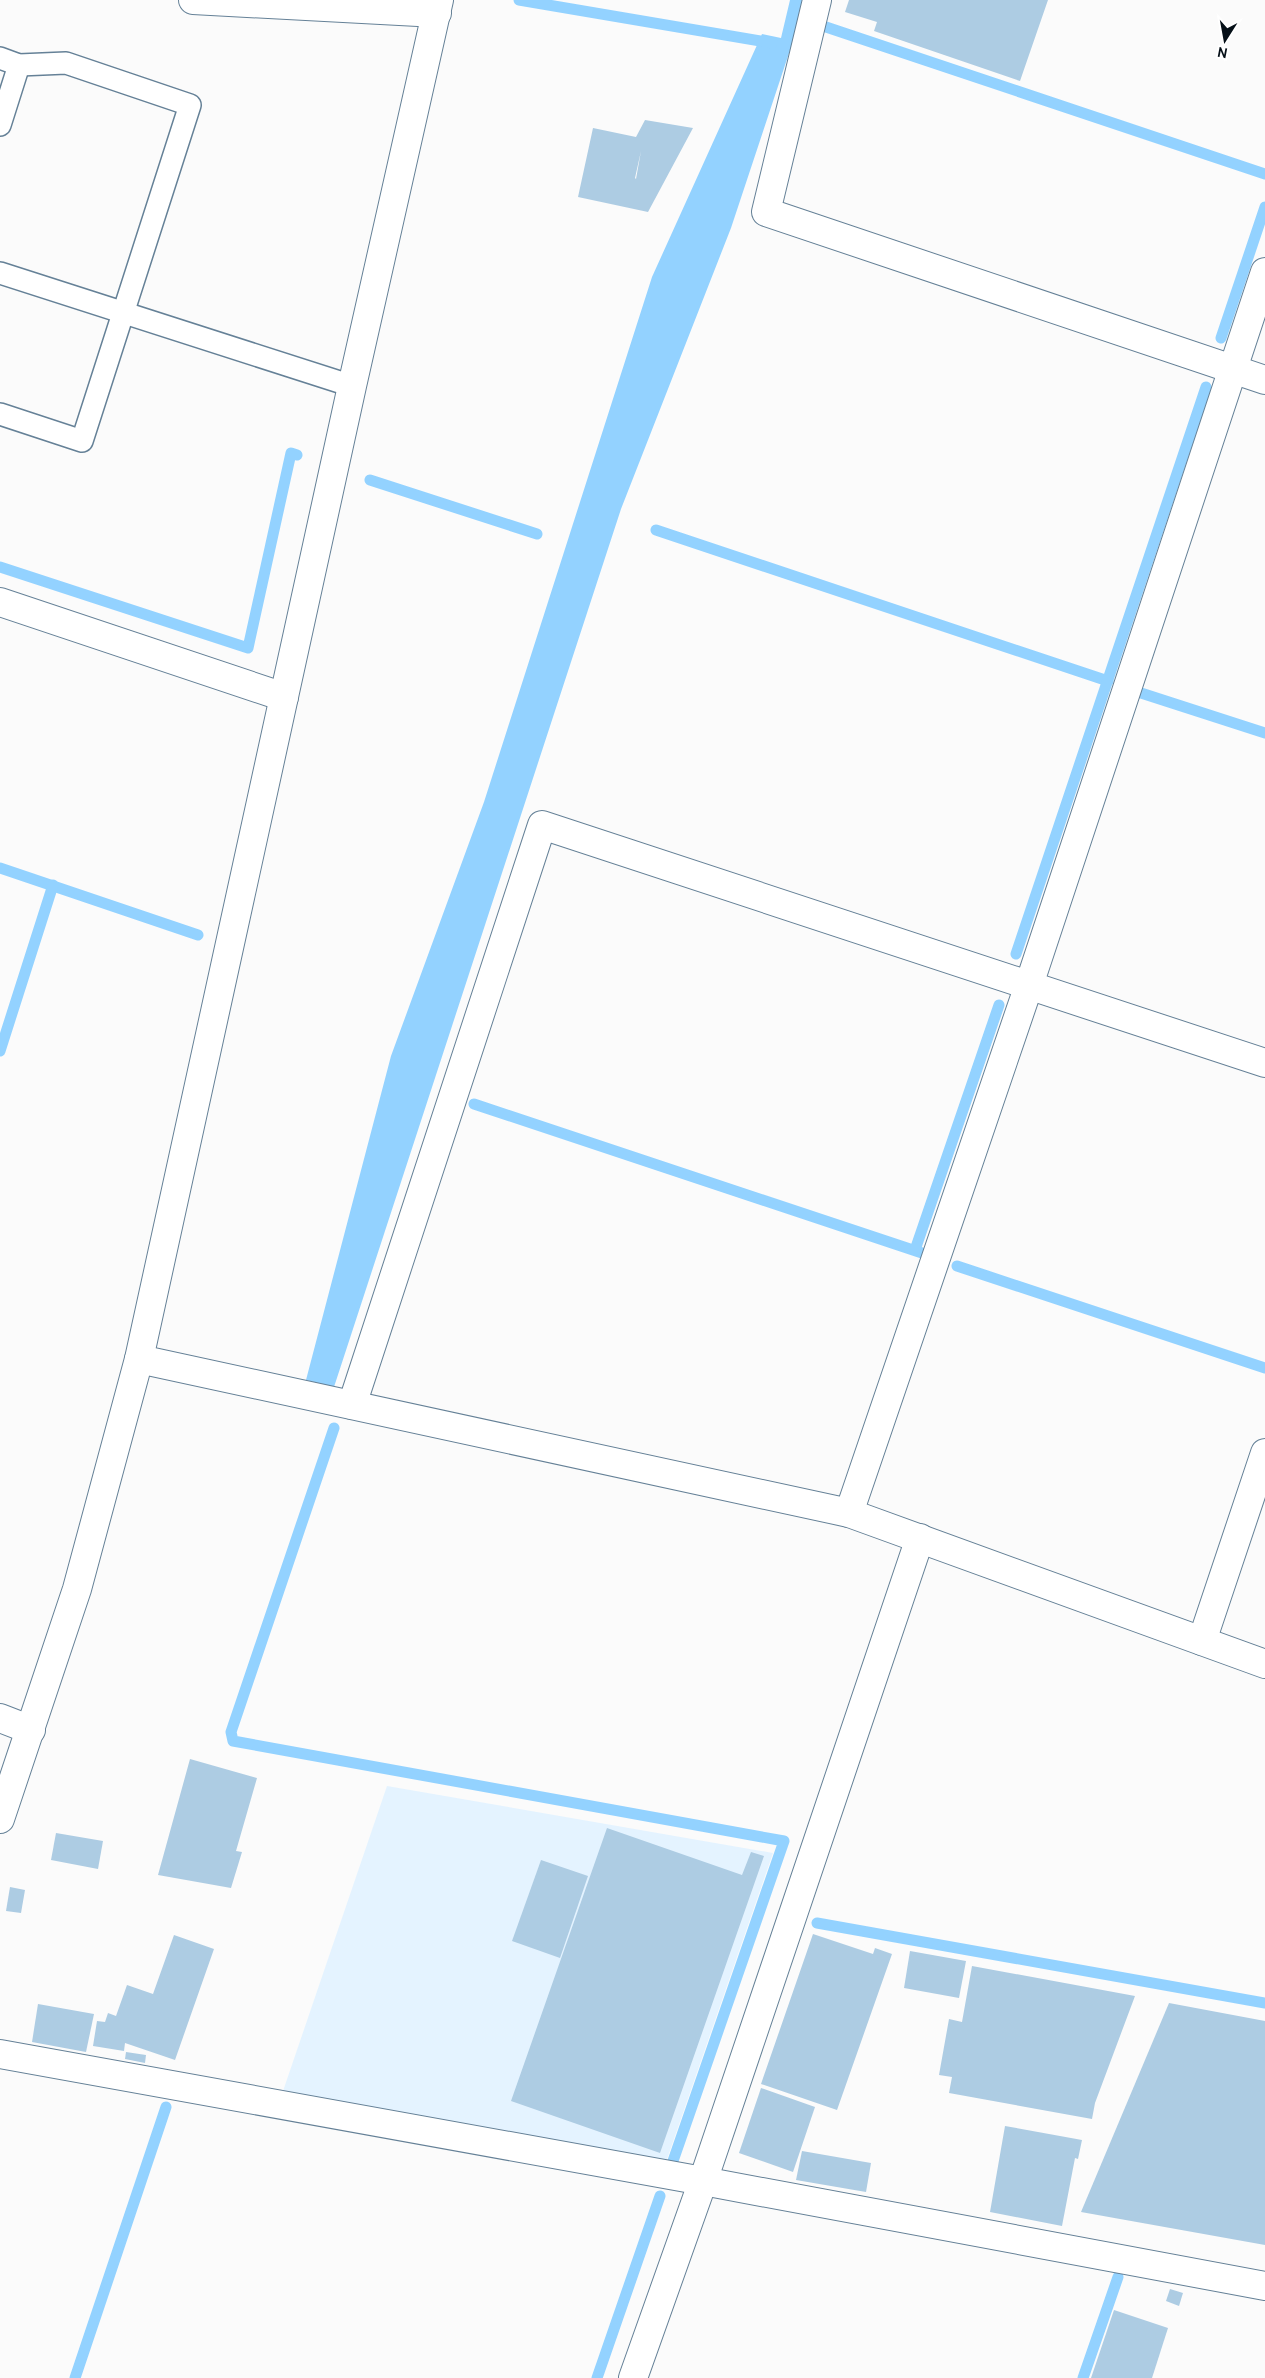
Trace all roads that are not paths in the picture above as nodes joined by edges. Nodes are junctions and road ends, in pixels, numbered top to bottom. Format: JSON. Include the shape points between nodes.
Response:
{"nodes":[{"id":1,"x":193,"y":0,"type":"edge"},
{"id":2,"x":817,"y":0,"type":"edge"},
{"id":3,"x":438,"y":6,"type":"edge"},
{"id":4,"x":10,"y":62,"type":"edge"},
{"id":5,"x":0,"y":125,"type":"edge"},
{"id":6,"x":1265,"y":272,"type":"edge"},
{"id":7,"x":0,"y":273,"type":"edge"},
{"id":8,"x":124,"y":313,"type":"junction"},
{"id":9,"x":1232,"y":369,"type":"junction"},
{"id":10,"x":1265,"y":380,"type":"edge"},
{"id":11,"x":352,"y":386,"type":"junction"},
{"id":12,"x":0,"y":414,"type":"edge"},
{"id":13,"x":0,"y":602,"type":"edge"},
{"id":14,"x":284,"y":697,"type":"junction"},
{"id":15,"x":1029,"y":985,"type":"junction"},
{"id":16,"x":1265,"y":1063,"type":"edge"},
{"id":17,"x":139,"y":1359,"type":"junction"},
{"id":18,"x":352,"y":1405,"type":"junction"},
{"id":19,"x":1265,"y":1453,"type":"edge"},
{"id":20,"x":849,"y":1513,"type":"junction"},
{"id":21,"x":920,"y":1538,"type":"junction"},
{"id":22,"x":1202,"y":1641,"type":"junction"},
{"id":23,"x":1265,"y":1664,"type":"edge"},
{"id":24,"x":0,"y":1718,"type":"edge"},
{"id":25,"x":31,"y":1730,"type":"junction"},
{"id":26,"x":0,"y":1819,"type":"edge"},
{"id":27,"x":0,"y":2054,"type":"edge"},
{"id":28,"x":703,"y":2181,"type":"junction"},
{"id":29,"x":1265,"y":2286,"type":"edge"},
{"id":30,"x":633,"y":2378,"type":"edge"}],
"edges":[{"from":1,"to":3,"type":"street"},
{"from":2,"to":9,"type":"street","via":[[766,212]]},
{"from":3,"to":11,"type":"street"},
{"from":4,"to":5,"type":"lane"},
{"from":4,"to":8,"type":"lane","via":[[66,63],[190,105]]},
{"from":6,"to":9,"type":"street"},
{"from":7,"to":8,"type":"lane"},
{"from":8,"to":11,"type":"lane"},
{"from":8,"to":12,"type":"lane","via":[[82,441]]},
{"from":9,"to":10,"type":"street"},
{"from":9,"to":15,"type":"street"},
{"from":11,"to":14,"type":"street"},
{"from":13,"to":14,"type":"street"},
{"from":14,"to":17,"type":"street"},
{"from":15,"to":16,"type":"street"},
{"from":15,"to":18,"type":"street","via":[[542,825]]},
{"from":15,"to":20,"type":"street"},
{"from":17,"to":18,"type":"street"},
{"from":17,"to":25,"type":"street","via":[[77,1589]]},
{"from":18,"to":20,"type":"street"},
{"from":19,"to":22,"type":"street"},
{"from":20,"to":21,"type":"street"},
{"from":21,"to":22,"type":"street"},
{"from":21,"to":28,"type":"street"},
{"from":22,"to":23,"type":"street"},
{"from":24,"to":25,"type":"street"},
{"from":25,"to":26,"type":"street"},
{"from":27,"to":28,"type":"street"},
{"from":28,"to":29,"type":"street"},
{"from":28,"to":30,"type":"street"}]}
